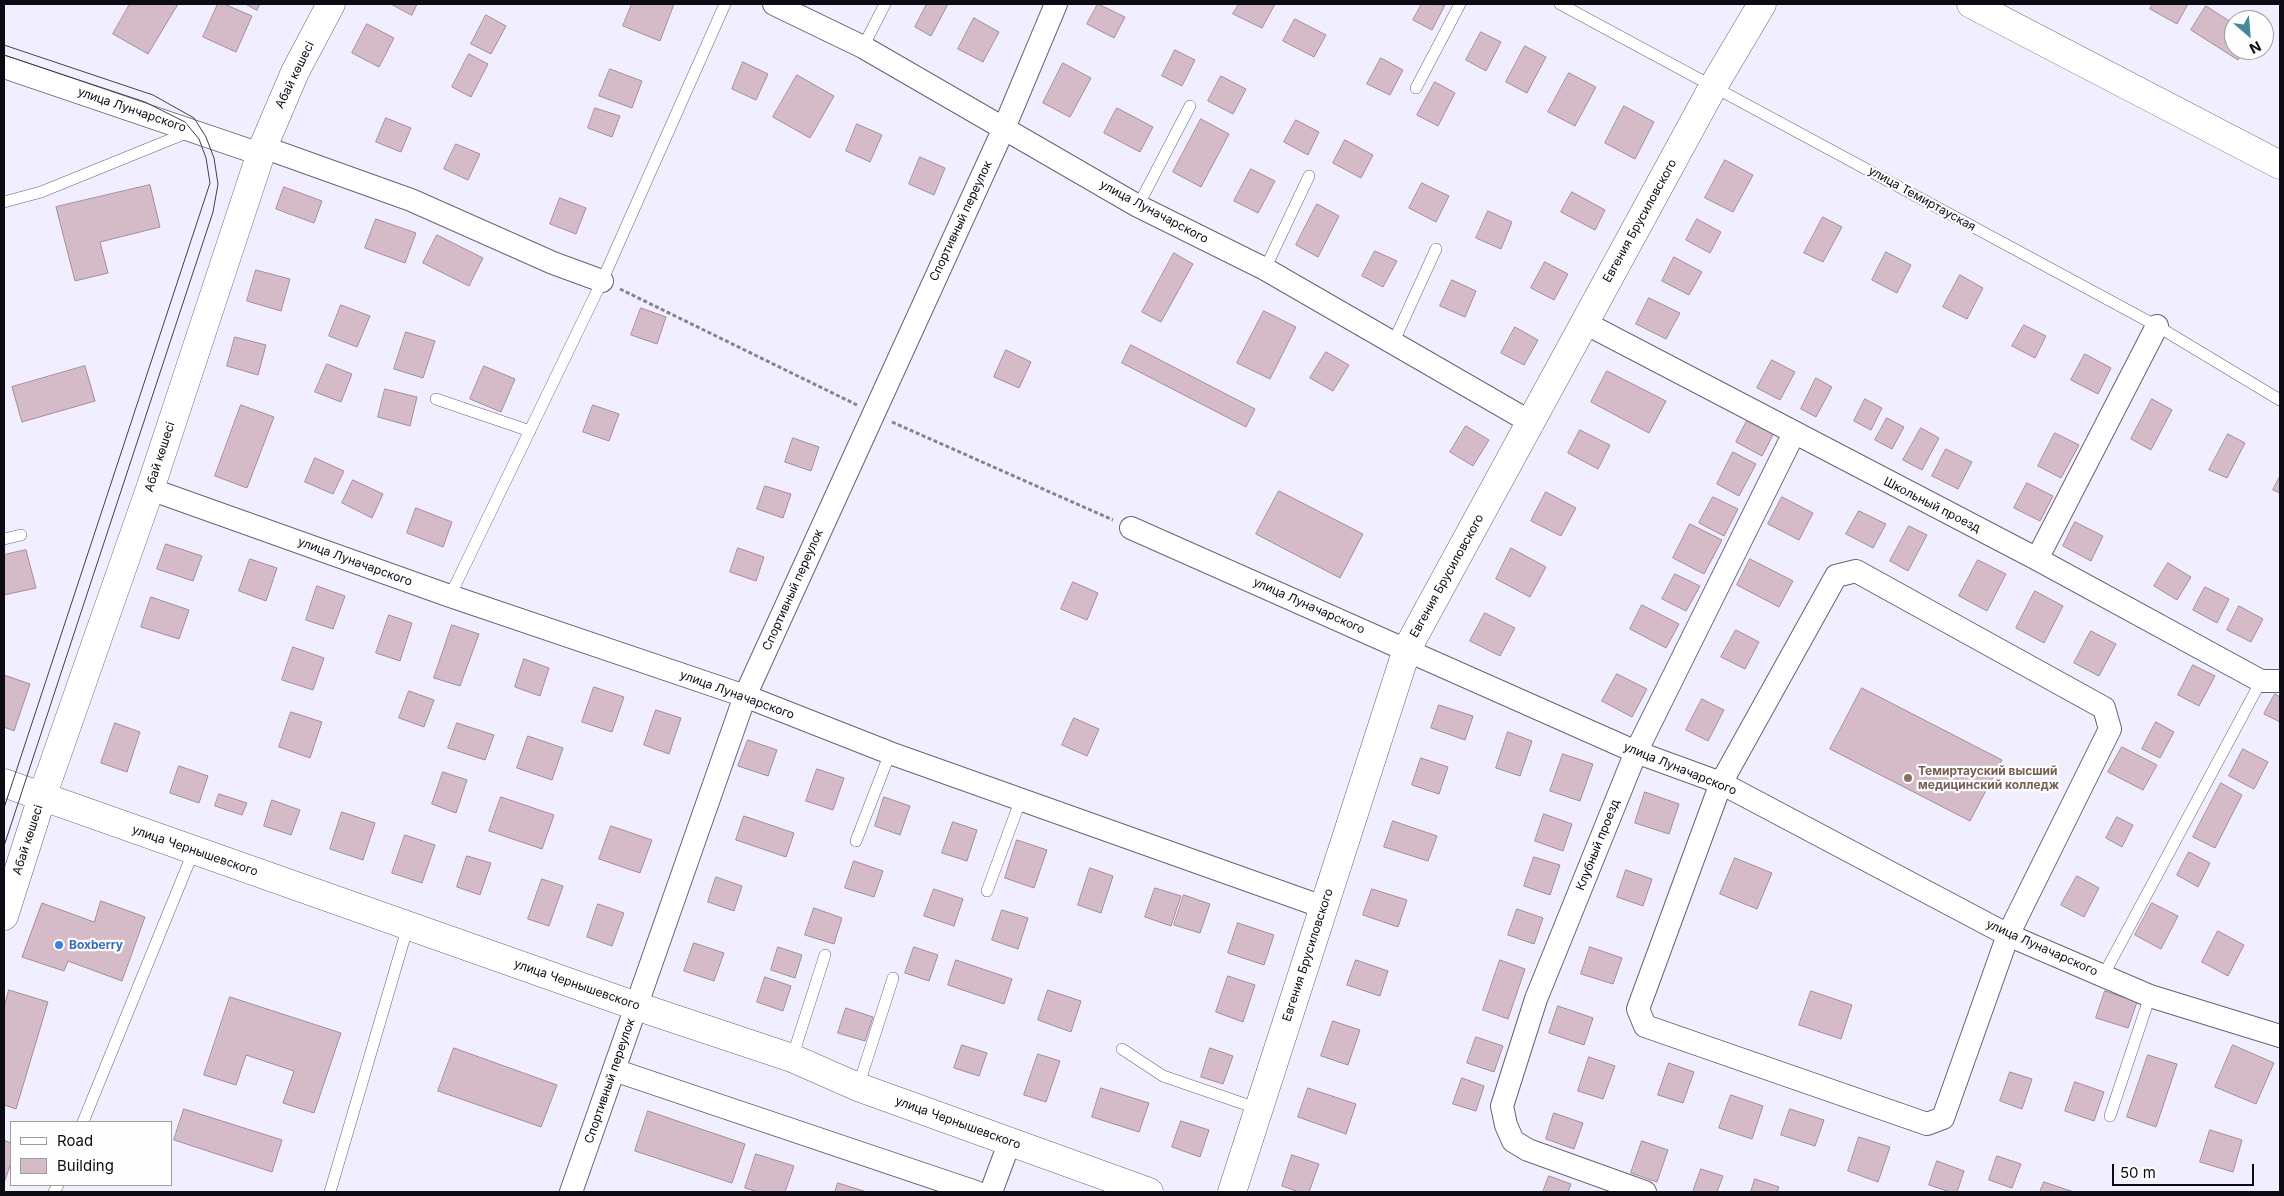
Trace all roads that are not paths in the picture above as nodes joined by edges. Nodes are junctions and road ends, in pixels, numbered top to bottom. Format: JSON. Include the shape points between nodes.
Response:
{"nodes":[{"id":1,"x":332,"y":4,"type":"edge"},
{"id":2,"x":725,"y":4,"type":"edge"},
{"id":3,"x":774,"y":4,"type":"edge"},
{"id":4,"x":885,"y":4,"type":"edge"},
{"id":5,"x":1056,"y":4,"type":"edge"},
{"id":6,"x":1460,"y":4,"type":"edge"},
{"id":7,"x":1560,"y":4,"type":"edge"},
{"id":8,"x":1762,"y":4,"type":"edge"},
{"id":9,"x":1971,"y":4,"type":"edge"},
{"id":10,"x":863,"y":47,"type":"junction"},
{"id":11,"x":4,"y":66,"type":"edge"},
{"id":12,"x":1714,"y":85,"type":"junction"},
{"id":13,"x":1416,"y":88,"type":"dead end"},
{"id":14,"x":1190,"y":106,"type":"dead end"},
{"id":15,"x":1004,"y":128,"type":"junction"},
{"id":16,"x":192,"y":131,"type":"junction"},
{"id":17,"x":261,"y":151,"type":"junction"},
{"id":18,"x":2280,"y":165,"type":"edge"},
{"id":19,"x":1309,"y":176,"type":"dead end"},
{"id":20,"x":4,"y":202,"type":"edge"},
{"id":21,"x":1138,"y":206,"type":"junction"},
{"id":22,"x":1436,"y":249,"type":"dead end"},
{"id":23,"x":1265,"y":269,"type":"junction"},
{"id":24,"x":602,"y":281,"type":"junction"},
{"id":25,"x":1585,"y":323,"type":"junction"},
{"id":26,"x":2157,"y":326,"type":"junction"},
{"id":27,"x":1393,"y":343,"type":"junction"},
{"id":28,"x":436,"y":399,"type":"dead end"},
{"id":29,"x":2280,"y":400,"type":"edge"},
{"id":30,"x":1532,"y":423,"type":"junction"},
{"id":31,"x":530,"y":431,"type":"junction"},
{"id":32,"x":1794,"y":433,"type":"junction"},
{"id":33,"x":150,"y":489,"type":"junction"},
{"id":34,"x":1131,"y":528,"type":"dead end"},
{"id":35,"x":21,"y":535,"type":"dead end"},
{"id":36,"x":4,"y":539,"type":"edge"},
{"id":37,"x":2037,"y":559,"type":"junction"},
{"id":38,"x":450,"y":596,"type":"junction"},
{"id":39,"x":1407,"y":649,"type":"junction"},
{"id":40,"x":2271,"y":681,"type":"edge"},
{"id":41,"x":745,"y":696,"type":"junction"},
{"id":42,"x":1636,"y":752,"type":"junction"},
{"id":43,"x":890,"y":753,"type":"junction"},
{"id":44,"x":4,"y":783,"type":"edge"},
{"id":45,"x":1721,"y":783,"type":"junction"},
{"id":46,"x":42,"y":797,"type":"junction"},
{"id":47,"x":1021,"y":799,"type":"junction"},
{"id":48,"x":856,"y":841,"type":"dead end"},
{"id":49,"x":194,"y":850,"type":"junction"},
{"id":50,"x":987,"y":891,"type":"dead end"},
{"id":51,"x":1323,"y":907,"type":"junction"},
{"id":52,"x":4,"y":916,"type":"edge"},
{"id":53,"x":408,"y":926,"type":"junction"},
{"id":54,"x":2008,"y":935,"type":"junction"},
{"id":55,"x":826,"y":955,"type":"dead end"},
{"id":56,"x":2103,"y":976,"type":"junction"},
{"id":57,"x":892,"y":978,"type":"dead end"},
{"id":58,"x":2150,"y":996,"type":"junction"},
{"id":59,"x":636,"y":1006,"type":"junction"},
{"id":60,"x":2280,"y":1036,"type":"edge"},
{"id":61,"x":1122,"y":1050,"type":"dead end"},
{"id":62,"x":792,"y":1058,"type":"junction"},
{"id":63,"x":614,"y":1070,"type":"junction"},
{"id":64,"x":858,"y":1086,"type":"junction"},
{"id":65,"x":1259,"y":1109,"type":"junction"},
{"id":66,"x":2110,"y":1116,"type":"dead end"},
{"id":67,"x":83,"y":1121,"type":"edge"},
{"id":68,"x":1010,"y":1142,"type":"junction"},
{"id":69,"x":330,"y":1192,"type":"edge"},
{"id":70,"x":570,"y":1192,"type":"edge"},
{"id":71,"x":976,"y":1192,"type":"edge"},
{"id":72,"x":990,"y":1192,"type":"edge"},
{"id":73,"x":1149,"y":1192,"type":"edge"},
{"id":74,"x":1232,"y":1192,"type":"edge"},
{"id":75,"x":1645,"y":1192,"type":"edge"}],
"edges":[{"from":1,"to":17,"type":"street","name":"Абай көшесі","via":[[295,72]]},
{"from":2,"to":24,"type":"lane"},
{"from":3,"to":10,"type":"street","name":"улица Луначарского"},
{"from":4,"to":10,"type":"lane"},
{"from":5,"to":15,"type":"street","name":"Спортивный переулок"},
{"from":6,"to":13,"type":"lane"},
{"from":7,"to":12,"type":"lane","name":"улица Темиртауская"},
{"from":8,"to":12,"type":"street","name":"Евгения Брусиловского"},
{"from":9,"to":18,"type":"street"},
{"from":10,"to":15,"type":"street","name":"улица Луначарского"},
{"from":11,"to":16,"type":"street","name":"улица Лунчарского"},
{"from":12,"to":25,"type":"street","name":"Евгения Брусиловского"},
{"from":12,"to":26,"type":"lane","name":"улица Темиртауская"},
{"from":14,"to":21,"type":"lane"},
{"from":15,"to":21,"type":"street","name":"улица Луначарского"},
{"from":15,"to":41,"type":"street","name":"Спортивный переулок"},
{"from":16,"to":17,"type":"street","name":"улица Лунчарского"},
{"from":16,"to":20,"type":"lane","via":[[41,192]]},
{"from":17,"to":24,"type":"street","via":[[411,200],[553,263]]},
{"from":17,"to":33,"type":"street","name":"Абай көшесі"},
{"from":19,"to":23,"type":"lane"},
{"from":21,"to":23,"type":"street","name":"улица Луначарского"},
{"from":22,"to":27,"type":"lane"},
{"from":23,"to":27,"type":"street","name":"улица Луначарского"},
{"from":24,"to":31,"type":"lane"},
{"from":25,"to":30,"type":"street","name":"Евгения Брусиловского"},
{"from":25,"to":32,"type":"street","name":"Школьный проезд"},
{"from":26,"to":29,"type":"lane","name":"улица Темиртауская"},
{"from":26,"to":37,"type":"street"},
{"from":27,"to":30,"type":"street","name":"улица Луначарского"},
{"from":28,"to":31,"type":"lane"},
{"from":30,"to":39,"type":"street","name":"Евгения Брусиловского"},
{"from":31,"to":38,"type":"lane"},
{"from":32,"to":37,"type":"street","name":"Школьный проезд"},
{"from":32,"to":42,"type":"street","name":"Клубный проезд"},
{"from":33,"to":38,"type":"street","name":"улица Луначарского"},
{"from":33,"to":46,"type":"street","name":"Абай көшесі"},
{"from":34,"to":39,"type":"street","name":"улица Луначарского"},
{"from":35,"to":36,"type":"lane"},
{"from":37,"to":40,"type":"street","name":"Школьный проезд"},
{"from":38,"to":41,"type":"street","name":"улица Луначарского"},
{"from":39,"to":42,"type":"street","name":"улица Луначарского"},
{"from":39,"to":51,"type":"street","name":"Евгения Брусиловского"},
{"from":40,"to":56,"type":"lane"},
{"from":41,"to":43,"type":"street","name":"улица Луначарского"},
{"from":41,"to":59,"type":"street","name":"Спортивный переулок"},
{"from":42,"to":45,"type":"street","name":"улица Луначарского"},
{"from":42,"to":75,"type":"street","name":"Клубный проезд","via":[[1536,999],[1502,1106],[1513,1141],[1528,1150]]},
{"from":43,"to":47,"type":"street","name":"улица Луначарского"},
{"from":43,"to":48,"type":"lane"},
{"from":44,"to":46,"type":"street","name":"улица Чернышевского"},
{"from":45,"to":54,"type":"street","name":"улица Луначарского"},
{"from":45,"to":54,"type":"street","via":[[1638,1010],[1645,1026],[1927,1124],[1943,1118]]},
{"from":45,"to":54,"type":"street","via":[[1836,576],[1856,571],[2104,708],[2110,729]]},
{"from":46,"to":49,"type":"street","name":"улица Чернышевского"},
{"from":46,"to":52,"type":"street","name":"Абай көшесі"},
{"from":47,"to":50,"type":"lane"},
{"from":47,"to":51,"type":"street","name":"улица Луначарского"},
{"from":49,"to":53,"type":"street","name":"улица Чернышевского"},
{"from":49,"to":67,"type":"lane"},
{"from":51,"to":65,"type":"street","name":"Евгения Брусиловского"},
{"from":53,"to":59,"type":"street","name":"улица Чернышевского"},
{"from":53,"to":69,"type":"lane"},
{"from":54,"to":56,"type":"street","name":"улица Луначарского"},
{"from":55,"to":62,"type":"lane"},
{"from":56,"to":58,"type":"street","name":"улица Луначарского"},
{"from":57,"to":64,"type":"lane"},
{"from":58,"to":60,"type":"street","name":"улица Луначарского"},
{"from":58,"to":66,"type":"lane"},
{"from":59,"to":62,"type":"street","name":"улица Чернышевского"},
{"from":59,"to":63,"type":"street","name":"Спортивный переулок"},
{"from":61,"to":65,"type":"lane","via":[[1163,1076]]},
{"from":62,"to":64,"type":"street","name":"улица Чернышевского"},
{"from":63,"to":70,"type":"street","name":"Спортивный переулок"},
{"from":63,"to":71,"type":"street"},
{"from":64,"to":68,"type":"street","name":"улица Чернышевского"},
{"from":65,"to":74,"type":"street","name":"Евгения Брусиловского"},
{"from":68,"to":72,"type":"street"},
{"from":68,"to":73,"type":"street","name":"улица Чернышевского"}]}
